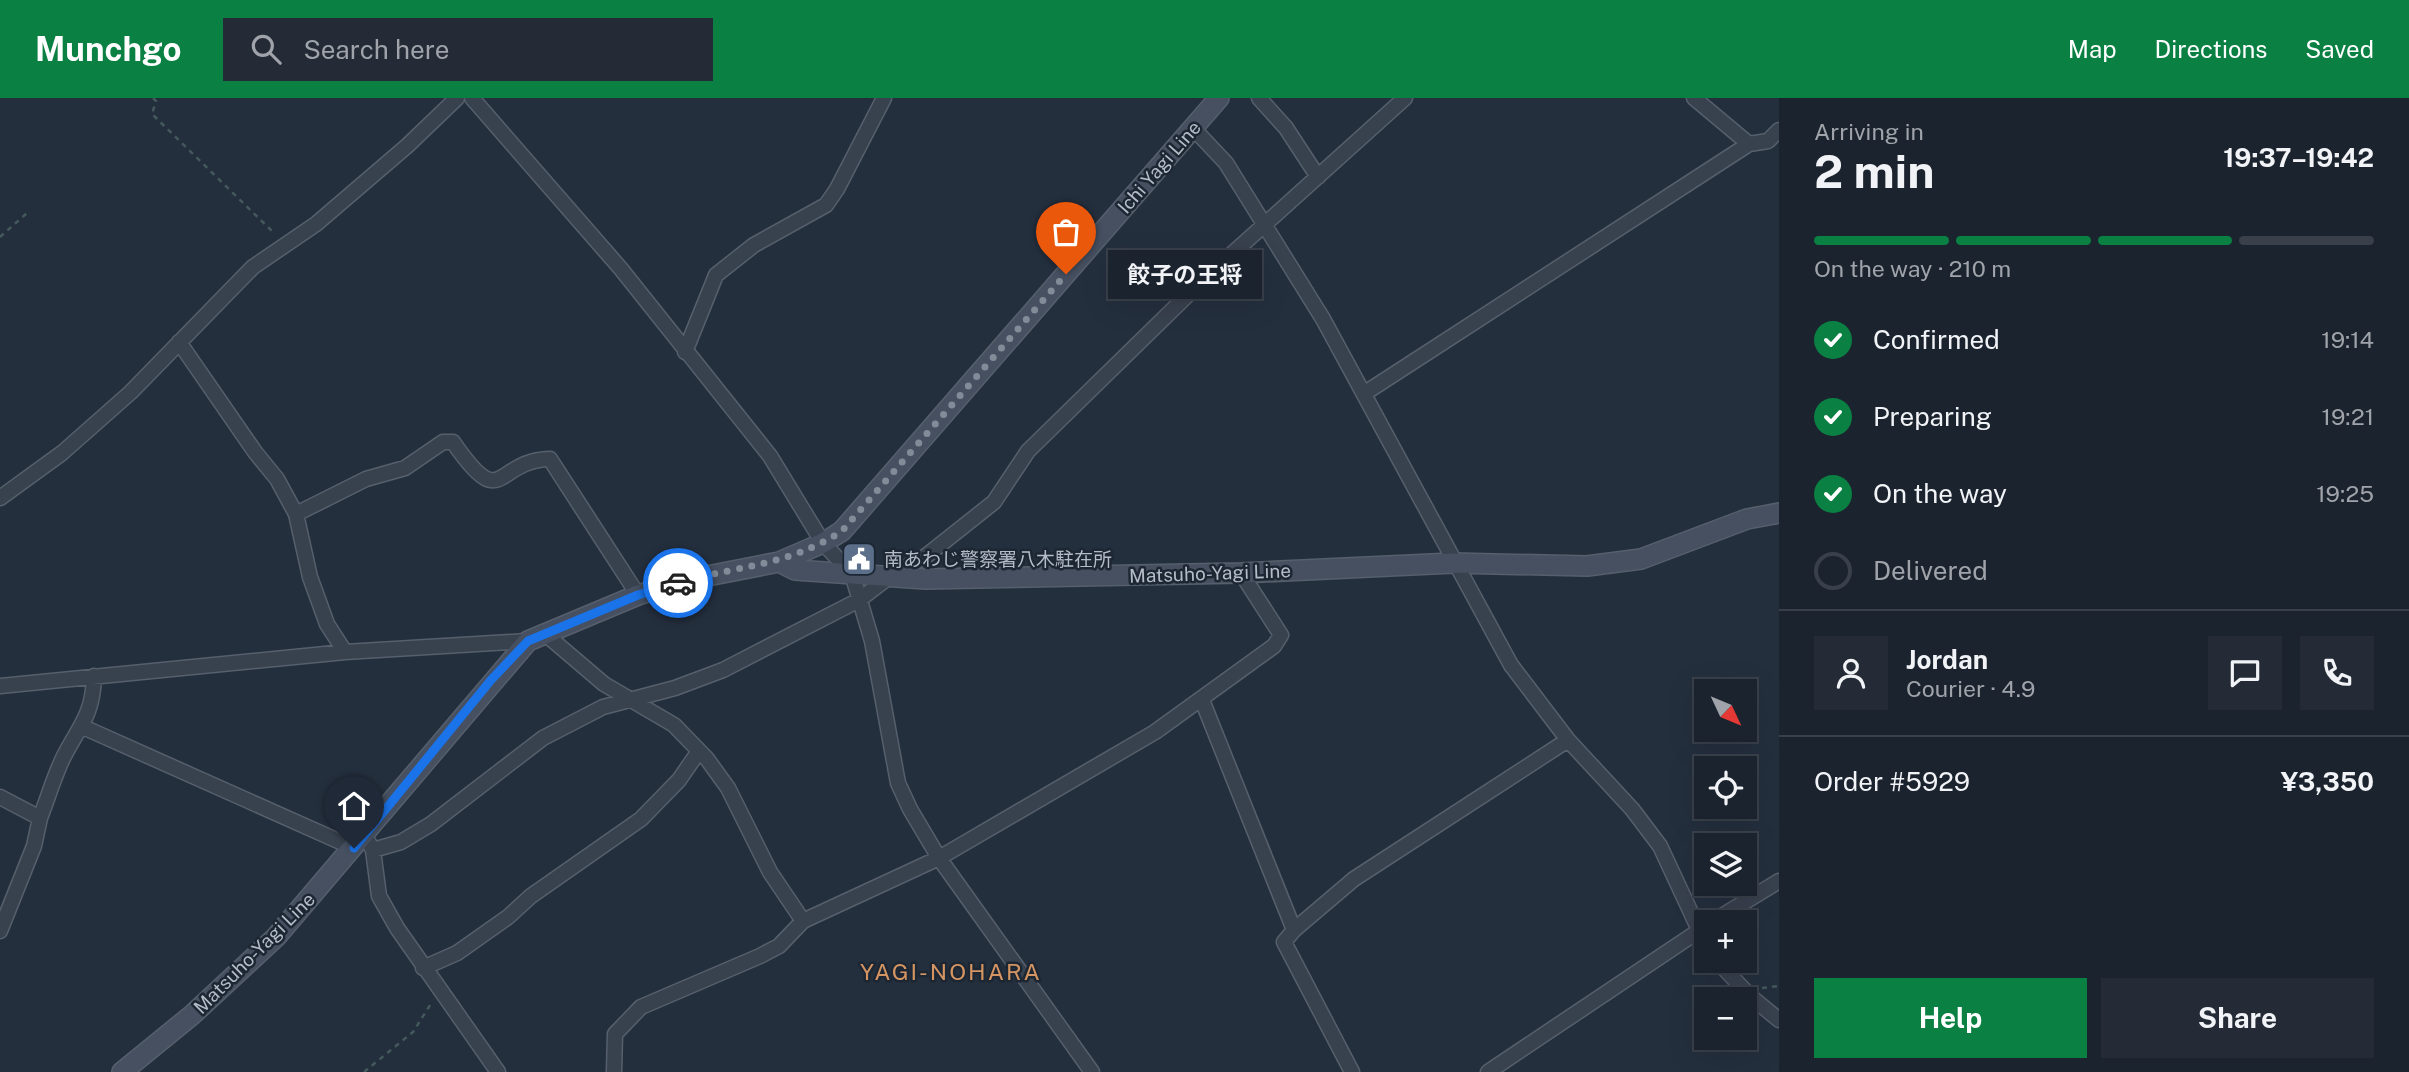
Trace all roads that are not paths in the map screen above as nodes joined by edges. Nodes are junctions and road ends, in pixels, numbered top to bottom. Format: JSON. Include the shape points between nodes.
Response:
{"nodes":[{"id":1,"x":457,"y":98,"type":"edge"},
{"id":2,"x":472,"y":98,"type":"edge"},
{"id":3,"x":884,"y":98,"type":"edge"},
{"id":4,"x":1219,"y":98,"type":"edge"},
{"id":5,"x":1259,"y":98,"type":"edge"},
{"id":6,"x":1405,"y":98,"type":"edge"},
{"id":7,"x":1694,"y":98,"type":"edge"},
{"id":8,"x":1193,"y":128,"type":"junction"},
{"id":9,"x":1779,"y":130,"type":"edge"},
{"id":10,"x":1749,"y":144,"type":"junction"},
{"id":11,"x":1318,"y":177,"type":"junction"},
{"id":12,"x":1265,"y":225,"type":"junction"},
{"id":13,"x":179,"y":342,"type":"junction"},
{"id":14,"x":685,"y":352,"type":"junction"},
{"id":15,"x":1365,"y":393,"type":"junction"},
{"id":16,"x":0,"y":498,"type":"edge"},
{"id":17,"x":1779,"y":513,"type":"edge"},
{"id":18,"x":296,"y":514,"type":"junction"},
{"id":19,"x":823,"y":543,"type":"junction"},
{"id":20,"x":779,"y":562,"type":"junction"},
{"id":21,"x":1453,"y":563,"type":"junction"},
{"id":22,"x":1241,"y":573,"type":"junction"},
{"id":23,"x":852,"y":574,"type":"junction"},
{"id":24,"x":889,"y":577,"type":"junction"},
{"id":25,"x":638,"y":595,"type":"junction"},
{"id":26,"x":859,"y":600,"type":"junction"},
{"id":27,"x":535,"y":637,"type":"junction"},
{"id":28,"x":345,"y":652,"type":"junction"},
{"id":29,"x":94,"y":676,"type":"junction"},
{"id":30,"x":0,"y":686,"type":"edge"},
{"id":31,"x":634,"y":699,"type":"junction"},
{"id":32,"x":1202,"y":700,"type":"junction"},
{"id":33,"x":83,"y":727,"type":"junction"},
{"id":34,"x":1568,"y":740,"type":"junction"},
{"id":35,"x":699,"y":751,"type":"junction"},
{"id":36,"x":0,"y":797,"type":"edge"},
{"id":37,"x":40,"y":818,"type":"junction"},
{"id":38,"x":364,"y":845,"type":"junction"},
{"id":39,"x":939,"y":858,"type":"junction"},
{"id":40,"x":1779,"y":881,"type":"edge"},
{"id":41,"x":1732,"y":910,"type":"edge"},
{"id":42,"x":1694,"y":913,"type":"edge"},
{"id":43,"x":803,"y":921,"type":"junction"},
{"id":44,"x":1294,"y":930,"type":"junction"},
{"id":45,"x":0,"y":931,"type":"edge"},
{"id":46,"x":1694,"y":934,"type":"edge"},
{"id":47,"x":423,"y":968,"type":"junction"},
{"id":48,"x":1728,"y":973,"type":"edge"},
{"id":49,"x":1779,"y":1020,"type":"edge"},
{"id":50,"x":121,"y":1072,"type":"edge"},
{"id":51,"x":498,"y":1072,"type":"edge"},
{"id":52,"x":614,"y":1072,"type":"edge"},
{"id":53,"x":1092,"y":1072,"type":"edge"},
{"id":54,"x":1352,"y":1072,"type":"edge"},
{"id":55,"x":1488,"y":1072,"type":"edge"}],
"edges":[{"from":1,"to":13,"type":"street","via":[[349,196],[253,267]]},
{"from":2,"to":14,"type":"street","via":[[621,270]]},
{"from":3,"to":14,"type":"street","via":[[826,205],[754,245],[716,275]]},
{"from":4,"to":8,"type":"main road","name":"Ichi Yagi Line"},
{"from":5,"to":11,"type":"street","via":[[1286,128]]},
{"from":6,"to":11,"type":"street"},
{"from":7,"to":10,"type":"street"},
{"from":8,"to":12,"type":"street","via":[[1226,163]]},
{"from":8,"to":19,"type":"main road","name":"Ichi Yagi Line","via":[[877,493],[842,531]]},
{"from":9,"to":10,"type":"street","via":[[1768,141]]},
{"from":10,"to":15,"type":"street"},
{"from":11,"to":12,"type":"street"},
{"from":12,"to":15,"type":"street"},
{"from":12,"to":24,"type":"street","via":[[1203,279],[1028,451],[994,502],[926,556]]},
{"from":13,"to":16,"type":"street","via":[[93,426]]},
{"from":13,"to":18,"type":"street","via":[[277,479]]},
{"from":14,"to":19,"type":"street","via":[[770,456]]},
{"from":15,"to":21,"type":"street"},
{"from":17,"to":21,"type":"main road","name":"Matsuho-Yagi Line","via":[[1747,519],[1642,559],[1587,566]]},
{"from":18,"to":25,"type":"street","via":[[366,479],[405,468],[443,442],[453,442],[483,479],[495,480],[550,459]]},
{"from":18,"to":28,"type":"street","via":[[310,577],[327,624]]},
{"from":19,"to":20,"type":"main road","name":"Ichi Yagi Line"},
{"from":19,"to":23,"type":"street"},
{"from":20,"to":23,"type":"main road","name":"Matsuho-Yagi Line","via":[[795,570]]},
{"from":20,"to":25,"type":"main road","name":"Matsuho-Yagi Line"},
{"from":21,"to":22,"type":"main road","name":"Matsuho-Yagi Line"},
{"from":21,"to":34,"type":"street","via":[[1511,665]]},
{"from":22,"to":24,"type":"main road","name":"Matsuho-Yagi Line"},
{"from":22,"to":32,"type":"street","via":[[1281,635],[1274,646]]},
{"from":23,"to":24,"type":"main road","name":"Matsuho-Yagi Line"},
{"from":23,"to":26,"type":"street"},
{"from":24,"to":26,"type":"street"},
{"from":25,"to":27,"type":"main road","name":"Matsuho-Yagi Line"},
{"from":26,"to":31,"type":"street","via":[[723,670]]},
{"from":26,"to":39,"type":"street","via":[[872,641],[898,783]]},
{"from":27,"to":28,"type":"street"},
{"from":27,"to":31,"type":"street"},
{"from":27,"to":38,"type":"main road","name":"Matsuho-Yagi Line","via":[[491,680]]},
{"from":28,"to":29,"type":"street"},
{"from":29,"to":30,"type":"street"},
{"from":29,"to":33,"type":"street"},
{"from":31,"to":35,"type":"street","via":[[674,725]]},
{"from":31,"to":38,"type":"street","via":[[603,707],[543,738],[401,842]]},
{"from":32,"to":39,"type":"street"},
{"from":32,"to":44,"type":"street"},
{"from":33,"to":37,"type":"street","via":[[64,756]]},
{"from":33,"to":38,"type":"street"},
{"from":34,"to":42,"type":"street","via":[[1660,846]]},
{"from":34,"to":44,"type":"street","via":[[1354,879]]},
{"from":35,"to":43,"type":"street","via":[[728,788],[770,872]]},
{"from":35,"to":47,"type":"street","via":[[679,780],[641,819],[457,953]]},
{"from":36,"to":37,"type":"street"},
{"from":37,"to":45,"type":"street"},
{"from":38,"to":47,"type":"street","via":[[379,896]]},
{"from":38,"to":50,"type":"main road","name":"Matsuho-Yagi Line","via":[[234,978]]},
{"from":39,"to":43,"type":"street"},
{"from":39,"to":53,"type":"street"},
{"from":40,"to":41,"type":"street"},
{"from":43,"to":52,"type":"street","via":[[779,946],[641,1007],[615,1034]]},
{"from":44,"to":54,"type":"street","via":[[1284,942]]},
{"from":46,"to":55,"type":"street"},
{"from":47,"to":51,"type":"street"},
{"from":48,"to":49,"type":"street"}]}
